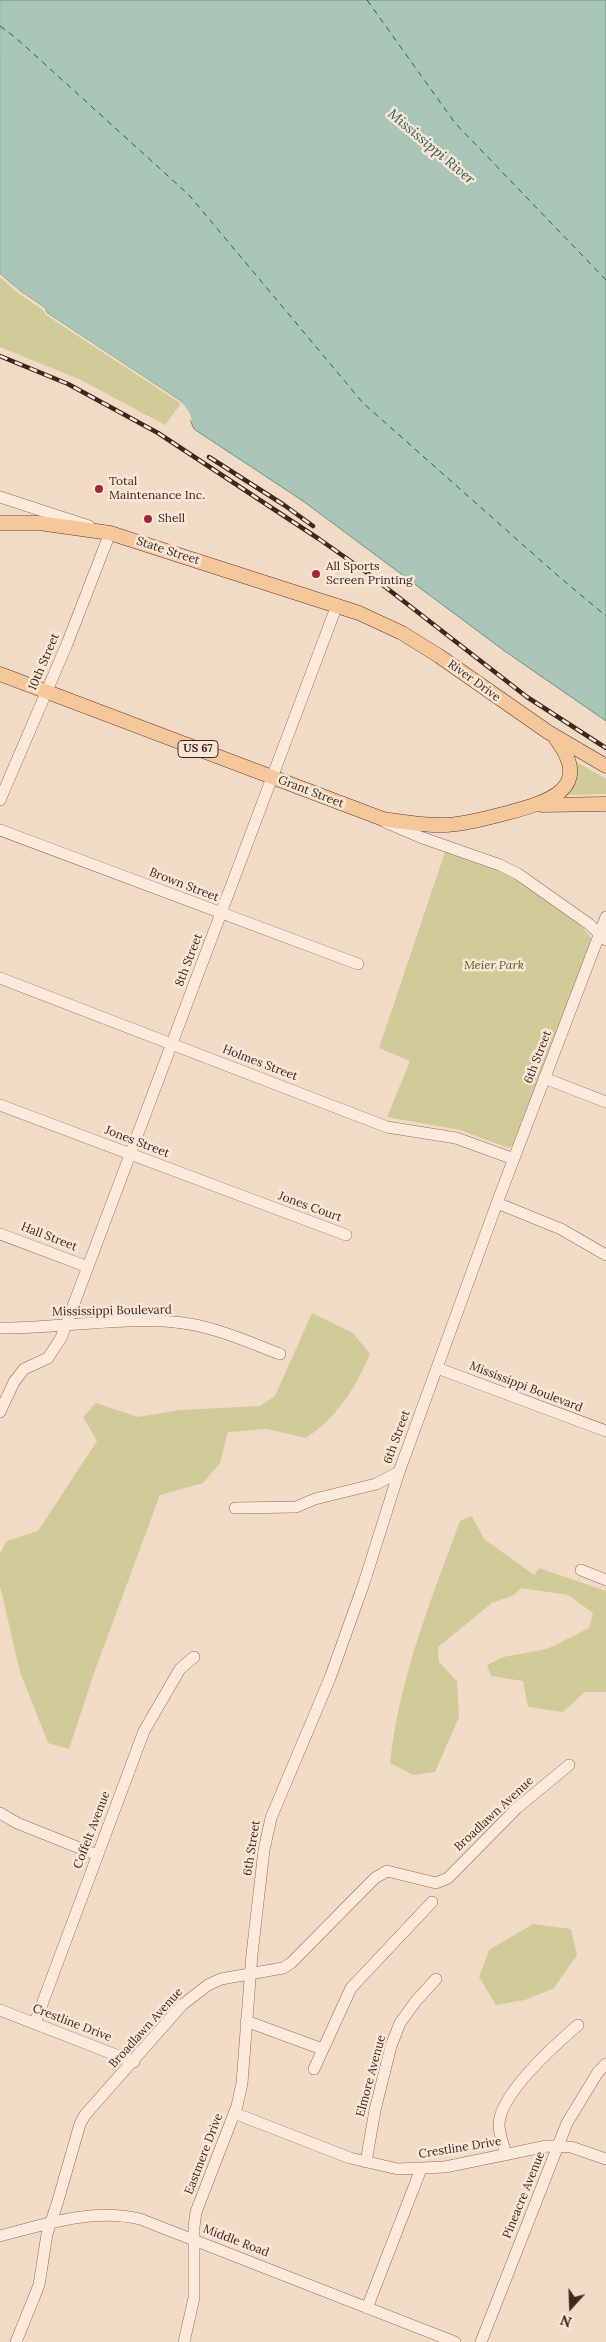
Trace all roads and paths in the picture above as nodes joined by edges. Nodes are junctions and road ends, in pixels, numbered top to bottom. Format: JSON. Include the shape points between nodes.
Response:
{"nodes":[{"id":1,"x":0,"y":496,"type":"edge"},
{"id":2,"x":0,"y":523,"type":"edge"},
{"id":3,"x":110,"y":533,"type":"junction"},
{"id":4,"x":337,"y":605,"type":"junction"},
{"id":5,"x":0,"y":674,"type":"edge"},
{"id":6,"x":46,"y":691,"type":"junction"},
{"id":7,"x":552,"y":735,"type":"junction"},
{"id":8,"x":606,"y":766,"type":"edge"},
{"id":9,"x":272,"y":777,"type":"junction"},
{"id":10,"x":0,"y":800,"type":"edge"},
{"id":11,"x":606,"y":804,"type":"edge"},
{"id":12,"x":537,"y":805,"type":"junction"},
{"id":13,"x":350,"y":807,"type":"junction"},
{"id":14,"x":0,"y":830,"type":"edge"},
{"id":15,"x":221,"y":913,"type":"junction"},
{"id":16,"x":606,"y":917,"type":"edge"},
{"id":17,"x":603,"y":938,"type":"edge"},
{"id":18,"x":358,"y":964,"type":"dead end"},
{"id":19,"x":0,"y":978,"type":"edge"},
{"id":20,"x":172,"y":1044,"type":"junction"},
{"id":21,"x":544,"y":1078,"type":"junction"},
{"id":22,"x":606,"y":1102,"type":"edge"},
{"id":23,"x":0,"y":1105,"type":"edge"},
{"id":24,"x":130,"y":1154,"type":"junction"},
{"id":25,"x":514,"y":1158,"type":"junction"},
{"id":26,"x":497,"y":1203,"type":"junction"},
{"id":27,"x":265,"y":1205,"type":"joint"},
{"id":28,"x":0,"y":1234,"type":"edge"},
{"id":29,"x":346,"y":1235,"type":"dead end"},
{"id":30,"x":606,"y":1255,"type":"edge"},
{"id":31,"x":88,"y":1267,"type":"junction"},
{"id":32,"x":66,"y":1326,"type":"junction"},
{"id":33,"x":0,"y":1328,"type":"edge"},
{"id":34,"x":280,"y":1354,"type":"dead end"},
{"id":35,"x":437,"y":1368,"type":"junction"},
{"id":36,"x":0,"y":1412,"type":"edge"},
{"id":37,"x":606,"y":1431,"type":"edge"},
{"id":38,"x":399,"y":1472,"type":"junction"},
{"id":39,"x":235,"y":1508,"type":"dead end"},
{"id":40,"x":581,"y":1570,"type":"dead end"},
{"id":41,"x":606,"y":1580,"type":"edge"},
{"id":42,"x":194,"y":1657,"type":"dead end"},
{"id":43,"x":569,"y":1765,"type":"dead end"},
{"id":44,"x":0,"y":1813,"type":"edge"},
{"id":45,"x":97,"y":1855,"type":"junction"},
{"id":46,"x":432,"y":1902,"type":"dead end"},
{"id":47,"x":250,"y":1974,"type":"junction"},
{"id":48,"x":436,"y":1979,"type":"dead end"},
{"id":49,"x":0,"y":2010,"type":"edge"},
{"id":50,"x":246,"y":2022,"type":"junction"},
{"id":51,"x":35,"y":2023,"type":"junction"},
{"id":52,"x":578,"y":2025,"type":"dead end"},
{"id":53,"x":322,"y":2049,"type":"junction"},
{"id":54,"x":134,"y":2062,"type":"junction"},
{"id":55,"x":606,"y":2064,"type":"edge"},
{"id":56,"x":314,"y":2069,"type":"dead end"},
{"id":57,"x":234,"y":2113,"type":"junction"},
{"id":58,"x":558,"y":2146,"type":"junction"},
{"id":59,"x":506,"y":2155,"type":"junction"},
{"id":60,"x":606,"y":2159,"type":"edge"},
{"id":61,"x":366,"y":2162,"type":"junction"},
{"id":62,"x":421,"y":2169,"type":"junction"},
{"id":63,"x":51,"y":2223,"type":"junction"},
{"id":64,"x":0,"y":2236,"type":"edge"},
{"id":65,"x":196,"y":2240,"type":"junction"},
{"id":66,"x":367,"y":2308,"type":"junction"},
{"id":67,"x":16,"y":2342,"type":"edge"},
{"id":68,"x":184,"y":2342,"type":"edge"},
{"id":69,"x":455,"y":2342,"type":"edge"},
{"id":70,"x":481,"y":2342,"type":"edge"}],
"edges":[{"from":1,"to":3,"type":"street","name":"State Street"},
{"from":2,"to":3,"type":"main road","via":[[45,524]]},
{"from":3,"to":4,"type":"main road","name":"State Street"},
{"from":3,"to":6,"type":"street","name":"10th Street"},
{"from":4,"to":7,"type":"main road","name":"River Drive","via":[[409,638]]},
{"from":4,"to":9,"type":"street","name":"8th Street"},
{"from":5,"to":6,"type":"main road","name":"Grant Street","number":"US 67"},
{"from":6,"to":9,"type":"main road","name":"Grant Street","number":"US 67"},
{"from":6,"to":10,"type":"street","name":"10th Street"},
{"from":7,"to":8,"type":"main road","name":"River Drive"},
{"from":7,"to":12,"type":"main road","via":[[566,752],[569,779],[556,797]]},
{"from":9,"to":13,"type":"main road","name":"Grant Street","number":"US 67"},
{"from":9,"to":15,"type":"street","name":"8th Street"},
{"from":11,"to":12,"type":"main road","number":"US 67"},
{"from":12,"to":13,"type":"main road","number":"US 67","via":[[448,825],[382,819]]},
{"from":13,"to":17,"type":"street","name":"Grant Street","via":[[518,874],[589,924]]},
{"from":14,"to":15,"type":"street","name":"Brown Street"},
{"from":15,"to":18,"type":"street","name":"Brown Street"},
{"from":15,"to":20,"type":"street","name":"8th Street"},
{"from":16,"to":17,"type":"street","name":"6th Street"},
{"from":17,"to":21,"type":"street","name":"6th Street"},
{"from":19,"to":20,"type":"street","name":"Holmes Street"},
{"from":20,"to":24,"type":"street","name":"8th Street"},
{"from":20,"to":25,"type":"street","name":"Holmes Street","via":[[387,1127],[456,1138]]},
{"from":21,"to":22,"type":"street"},
{"from":21,"to":25,"type":"street","name":"6th Street"},
{"from":23,"to":24,"type":"street","name":"Jones Street"},
{"from":24,"to":27,"type":"street","name":"Jones Street"},
{"from":24,"to":31,"type":"street","name":"8th Street"},
{"from":25,"to":26,"type":"street","name":"6th Street"},
{"from":26,"to":30,"type":"street","via":[[560,1229]]},
{"from":26,"to":35,"type":"street","name":"6th Street"},
{"from":27,"to":29,"type":"street","name":"Jones Court"},
{"from":28,"to":31,"type":"street","name":"Hall Street"},
{"from":31,"to":32,"type":"street","name":"8th Street"},
{"from":32,"to":33,"type":"street","name":"Mississippi Boulevard"},
{"from":32,"to":34,"type":"street","name":"Mississippi Boulevard","via":[[120,1322],[188,1324],[216,1330]]},
{"from":32,"to":36,"type":"street","name":"8th Street","via":[[48,1358],[24,1369],[14,1382]]},
{"from":35,"to":37,"type":"street","name":"Mississippi Boulevard"},
{"from":35,"to":38,"type":"street","name":"6th Street"},
{"from":38,"to":39,"type":"street","via":[[376,1484],[296,1507]]},
{"from":38,"to":47,"type":"street","name":"6th Street","via":[[350,1625],[270,1818]]},
{"from":40,"to":41,"type":"street"},
{"from":42,"to":45,"type":"street","name":"Coffelt Avenue","via":[[180,1669],[144,1732]]},
{"from":43,"to":47,"type":"street","name":"Broadlawn Avenue","via":[[517,1808],[448,1878],[436,1883],[387,1871],[375,1878],[291,1963],[283,1968]]},
{"from":44,"to":45,"type":"street"},
{"from":45,"to":51,"type":"street","name":"Coffelt Avenue"},
{"from":46,"to":53,"type":"street","via":[[358,1979]]},
{"from":47,"to":50,"type":"street","name":"Eastmere Drive"},
{"from":47,"to":54,"type":"street","name":"Broadlawn Avenue","via":[[221,1979],[208,1985],[182,2005]]},
{"from":48,"to":61,"type":"street","name":"Elmore Avenue","via":[[400,2023],[391,2046]]},
{"from":49,"to":51,"type":"street","name":"Crestline Drive"},
{"from":50,"to":53,"type":"street"},
{"from":50,"to":57,"type":"street","name":"Eastmere Drive","via":[[242,2083]]},
{"from":51,"to":54,"type":"street","name":"Crestline Drive"},
{"from":52,"to":59,"type":"street","via":[[545,2054],[510,2096],[499,2124]]},
{"from":53,"to":56,"type":"street"},
{"from":54,"to":63,"type":"street","name":"Broadlawn Avenue","via":[[80,2124]]},
{"from":55,"to":58,"type":"street","name":"Pineacre Avenue","via":[[567,2123]]},
{"from":57,"to":61,"type":"street","name":"Crestline Drive"},
{"from":57,"to":65,"type":"street","name":"Eastmere Drive","via":[[196,2212]]},
{"from":58,"to":59,"type":"street","name":"Crestline Drive"},
{"from":58,"to":60,"type":"street","name":"Crestline Drive"},
{"from":58,"to":70,"type":"street","name":"Pineacre Avenue"},
{"from":59,"to":62,"type":"street","name":"Crestline Drive"},
{"from":61,"to":62,"type":"street","name":"Crestline Drive","via":[[398,2169]]},
{"from":62,"to":66,"type":"street"},
{"from":63,"to":64,"type":"street","name":"Middle Road"},
{"from":63,"to":65,"type":"street","name":"Middle Road","via":[[90,2215],[124,2215]]},
{"from":63,"to":67,"type":"street","name":"Broadlawn Avenue","via":[[39,2285]]},
{"from":65,"to":66,"type":"street","name":"Middle Road"},
{"from":65,"to":68,"type":"street","name":"Eastmere Drive","via":[[194,2298]]},
{"from":66,"to":69,"type":"street","name":"Middle Road"}]}
